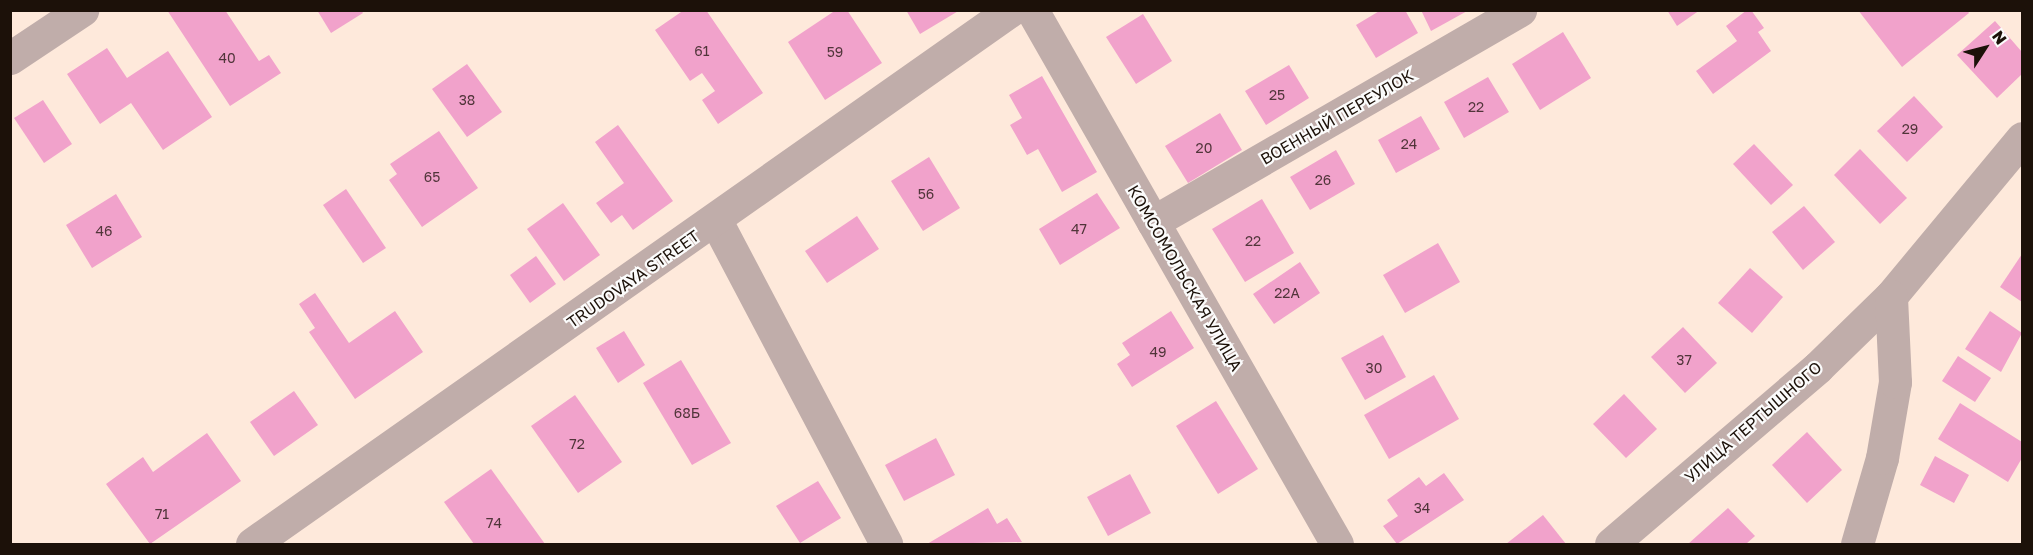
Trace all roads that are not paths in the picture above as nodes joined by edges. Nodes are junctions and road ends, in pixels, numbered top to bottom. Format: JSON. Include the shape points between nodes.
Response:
{"nodes":[{"id":1,"x":82,"y":10,"type":"edge"},
{"id":2,"x":1011,"y":10,"type":"edge"},
{"id":3,"x":1032,"y":10,"type":"edge"},
{"id":4,"x":1520,"y":10,"type":"edge"},
{"id":5,"x":10,"y":58,"type":"edge"},
{"id":6,"x":2022,"y":138,"type":"edge"},
{"id":7,"x":716,"y":221,"type":"junction"},
{"id":8,"x":1153,"y":222,"type":"junction"},
{"id":9,"x":1891,"y":296,"type":"junction"},
{"id":10,"x":252,"y":544,"type":"edge"},
{"id":11,"x":886,"y":544,"type":"edge"},
{"id":12,"x":1337,"y":544,"type":"edge"},
{"id":13,"x":1611,"y":544,"type":"edge"},
{"id":14,"x":1857,"y":544,"type":"edge"}],
"edges":[{"from":1,"to":5,"type":"street"},
{"from":2,"to":7,"type":"street","name":"TRUDOVAYA STREET"},
{"from":3,"to":8,"type":"street","name":"КОМСОМОЛЬСКАЯ УЛИЦА"},
{"from":4,"to":8,"type":"street","name":"ВОЕННЫЙ ПЕРЕУЛОК"},
{"from":6,"to":9,"type":"street","name":"УЛИЦА ТЕРТЫШНОГО"},
{"from":7,"to":10,"type":"street","name":"TRUDOVAYA STREET"},
{"from":7,"to":11,"type":"street"},
{"from":8,"to":12,"type":"street","name":"КОМСОМОЛЬСКАЯ УЛИЦА"},
{"from":9,"to":13,"type":"street","name":"УЛИЦА ТЕРТЫШНОГО","via":[[1818,367]]},
{"from":9,"to":14,"type":"street","via":[[1895,382],[1882,458]]}]}
